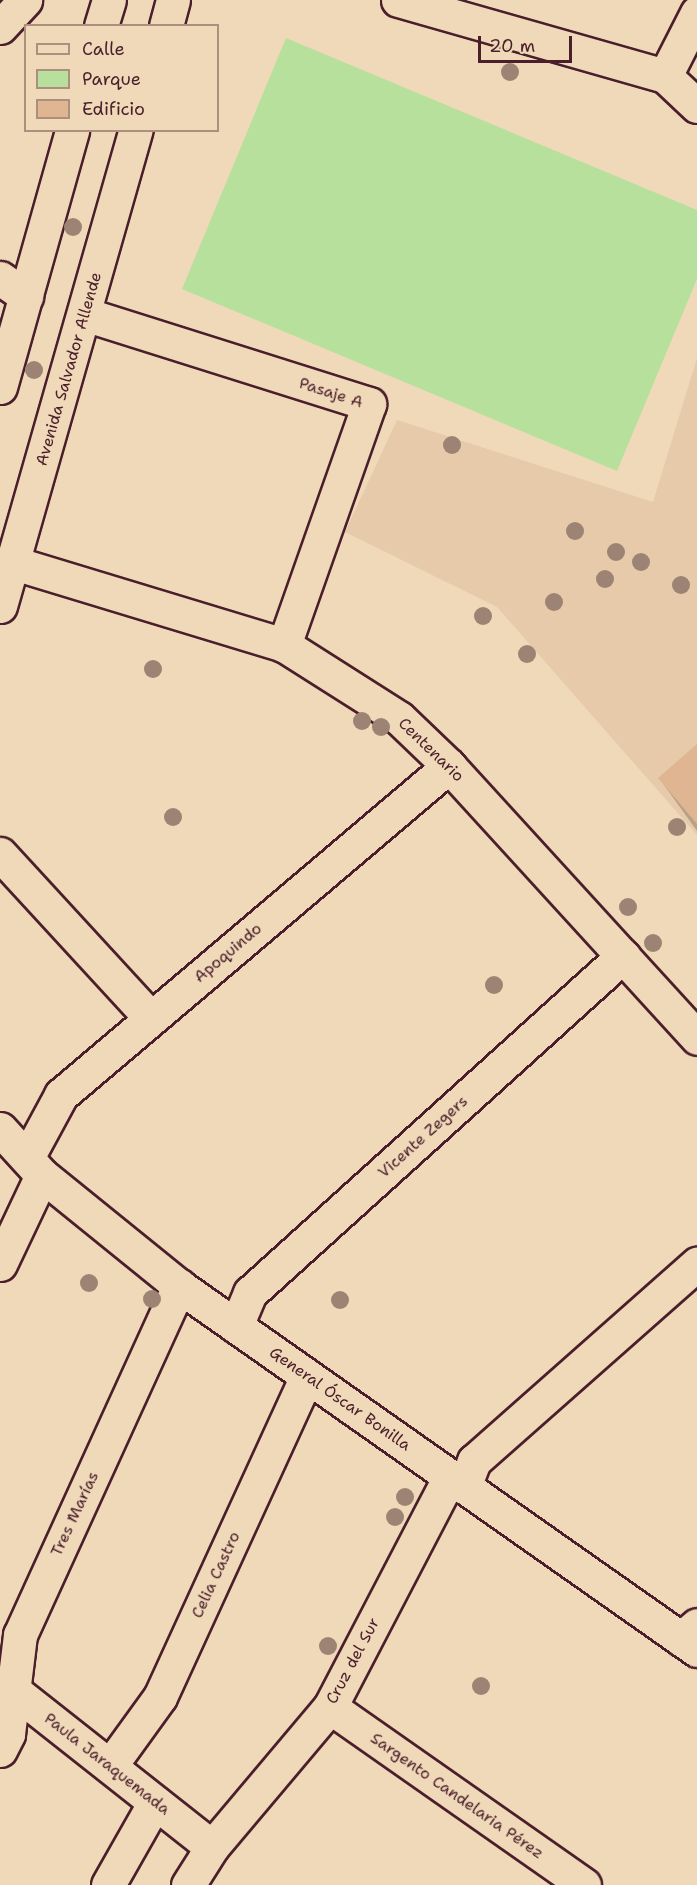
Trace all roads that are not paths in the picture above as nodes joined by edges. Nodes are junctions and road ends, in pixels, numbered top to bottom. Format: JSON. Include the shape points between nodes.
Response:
{"nodes":[{"id":1,"x":25,"y":0,"type":"edge"},
{"id":2,"x":109,"y":0,"type":"edge"},
{"id":3,"x":173,"y":0,"type":"edge"},
{"id":4,"x":398,"y":0,"type":"edge"},
{"id":5,"x":483,"y":11,"type":"edge"},
{"id":6,"x":697,"y":13,"type":"edge"},
{"id":7,"x":102,"y":24,"type":"edge"},
{"id":8,"x":167,"y":24,"type":"edge"},
{"id":9,"x":0,"y":27,"type":"edge"},
{"id":10,"x":665,"y":76,"type":"junction"},
{"id":11,"x":697,"y":106,"type":"edge"},
{"id":12,"x":71,"y":132,"type":"edge"},
{"id":13,"x":135,"y":132,"type":"edge"},
{"id":14,"x":13,"y":287,"type":"edge"},
{"id":15,"x":84,"y":314,"type":"junction"},
{"id":16,"x":0,"y":387,"type":"edge"},
{"id":17,"x":14,"y":563,"type":"junction"},
{"id":18,"x":0,"y":606,"type":"edge"},
{"id":19,"x":284,"y":645,"type":"junction"},
{"id":20,"x":449,"y":766,"type":"junction"},
{"id":21,"x":0,"y":854,"type":"edge"},
{"id":22,"x":623,"y":956,"type":"junction"},
{"id":23,"x":151,"y":1018,"type":"junction"},
{"id":24,"x":695,"y":1033,"type":"edge"},
{"id":25,"x":0,"y":1129,"type":"edge"},
{"id":26,"x":34,"y":1166,"type":"junction"},
{"id":27,"x":0,"y":1264,"type":"edge"},
{"id":28,"x":697,"y":1264,"type":"edge"},
{"id":29,"x":179,"y":1286,"type":"junction"},
{"id":30,"x":236,"y":1326,"type":"junction"},
{"id":31,"x":307,"y":1376,"type":"junction"},
{"id":32,"x":457,"y":1482,"type":"junction"},
{"id":33,"x":692,"y":1638,"type":"edge"},
{"id":34,"x":7,"y":1687,"type":"edge"},
{"id":35,"x":330,"y":1707,"type":"junction"},
{"id":36,"x":0,"y":1750,"type":"edge"},
{"id":37,"x":110,"y":1766,"type":"junction"},
{"id":38,"x":155,"y":1802,"type":"junction"},
{"id":39,"x":212,"y":1847,"type":"junction"},
{"id":40,"x":108,"y":1885,"type":"edge"},
{"id":41,"x":188,"y":1885,"type":"edge"},
{"id":42,"x":584,"y":1885,"type":"edge"}],
"edges":[{"from":1,"to":9,"type":"main road"},
{"from":2,"to":7,"type":"main road"},
{"from":3,"to":8,"type":"main road"},
{"from":4,"to":5,"type":"main road"},
{"from":5,"to":10,"type":"main road"},
{"from":6,"to":10,"type":"main road"},
{"from":10,"to":11,"type":"main road"},
{"from":12,"to":14,"type":"main road"},
{"from":13,"to":15,"type":"main road","name":"Avenida Salvador Allende"},
{"from":14,"to":16,"type":"main road"},
{"from":15,"to":17,"type":"main road","name":"Avenida Salvador Allende"},
{"from":15,"to":19,"type":"main road","name":"Pasaje A","via":[[369,404]]},
{"from":17,"to":18,"type":"main road","name":"Avenida Salvador Allende"},
{"from":17,"to":19,"type":"main road","name":"Centenario"},
{"from":19,"to":20,"type":"main road","name":"Centenario","via":[[399,718]]},
{"from":20,"to":22,"type":"main road","name":"Centenario"},
{"from":20,"to":23,"type":"main road","name":"Apoquindo"},
{"from":21,"to":23,"type":"main road"},
{"from":22,"to":24,"type":"main road","name":"Centenario"},
{"from":22,"to":30,"type":"main road","name":"Vicente Zegers","via":[[250,1293]]},
{"from":23,"to":26,"type":"main road","name":"Apoquindo","via":[[61,1095]]},
{"from":25,"to":26,"type":"main road","name":"General Óscar Bonilla"},
{"from":26,"to":27,"type":"main road","name":"Apoquindo"},
{"from":26,"to":29,"type":"main road","name":"General Óscar Bonilla"},
{"from":28,"to":32,"type":"main road","name":"Cruz del Sur","via":[[474,1461]]},
{"from":29,"to":30,"type":"main road","name":"General Óscar Bonilla"},
{"from":29,"to":34,"type":"main road","name":"Tres Marías","via":[[20,1635]]},
{"from":30,"to":31,"type":"main road","name":"General Óscar Bonilla"},
{"from":31,"to":32,"type":"main road","name":"General Óscar Bonilla"},
{"from":31,"to":37,"type":"main road","name":"Celia Castro","via":[[160,1697]]},
{"from":32,"to":33,"type":"main road","name":"General Óscar Bonilla"},
{"from":32,"to":35,"type":"main road","name":"Cruz del Sur"},
{"from":34,"to":36,"type":"main road","name":"Tres Marías","via":[[8,1734]]},
{"from":34,"to":37,"type":"main road","name":"Paula Jaraquemada"},
{"from":35,"to":39,"type":"main road","name":"Cruz del Sur"},
{"from":35,"to":42,"type":"main road","name":"Sargento Candelaria Pérez"},
{"from":37,"to":38,"type":"main road","name":"Paula Jaraquemada"},
{"from":38,"to":39,"type":"main road","name":"Paula Jaraquemada"},
{"from":38,"to":40,"type":"main road"},
{"from":39,"to":41,"type":"main road","name":"Cruz del Sur"}]}
